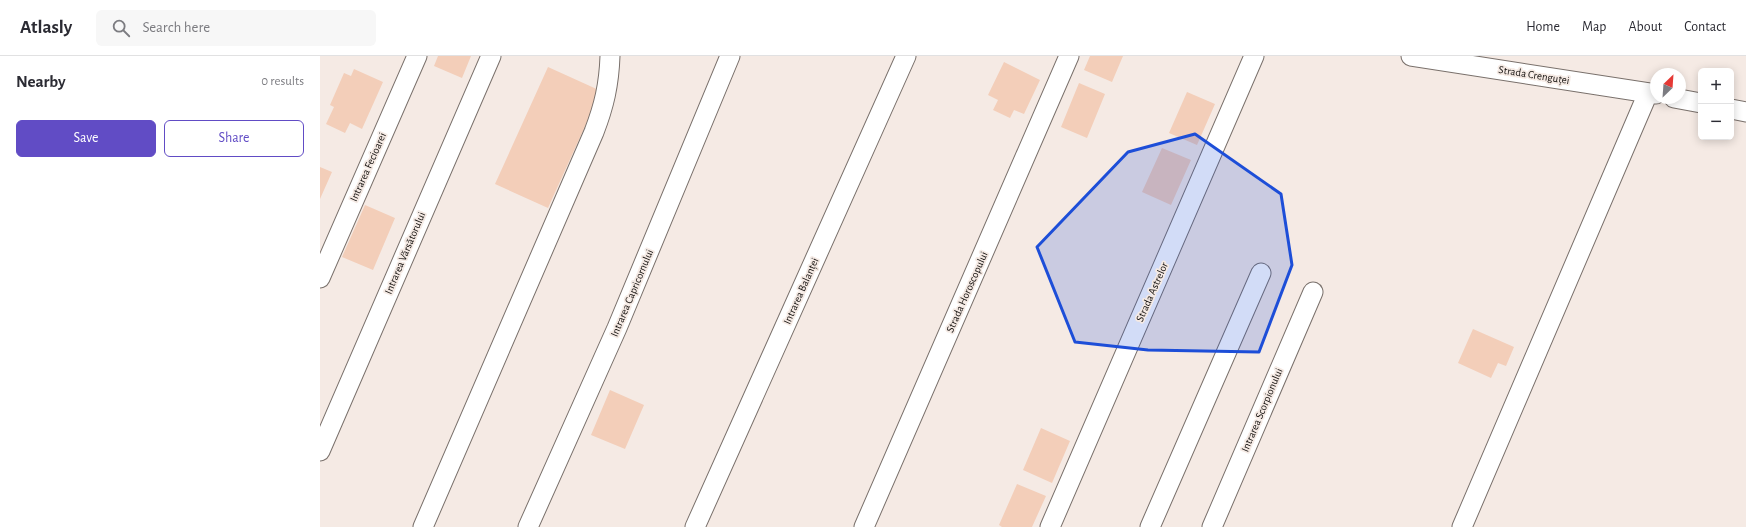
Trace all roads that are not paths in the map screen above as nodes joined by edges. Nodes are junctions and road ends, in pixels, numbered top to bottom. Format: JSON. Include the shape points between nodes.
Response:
{"nodes":[{"id":1,"x":417,"y":56,"type":"edge"},
{"id":2,"x":491,"y":56,"type":"edge"},
{"id":3,"x":610,"y":56,"type":"edge"},
{"id":4,"x":730,"y":56,"type":"edge"},
{"id":5,"x":906,"y":56,"type":"edge"},
{"id":6,"x":1069,"y":56,"type":"edge"},
{"id":7,"x":1254,"y":56,"type":"edge"},
{"id":8,"x":1411,"y":56,"type":"edge"},
{"id":9,"x":1650,"y":94,"type":"edge"},
{"id":10,"x":1650,"y":99,"type":"edge"},
{"id":11,"x":1686,"y":100,"type":"edge"},
{"id":12,"x":1698,"y":102,"type":"edge"},
{"id":13,"x":1734,"y":110,"type":"edge"},
{"id":14,"x":1746,"y":112,"type":"edge"},
{"id":15,"x":1261,"y":273,"type":"dead end"},
{"id":16,"x":320,"y":278,"type":"edge"},
{"id":17,"x":1313,"y":292,"type":"dead end"},
{"id":18,"x":320,"y":451,"type":"edge"},
{"id":19,"x":424,"y":527,"type":"edge"},
{"id":20,"x":528,"y":527,"type":"edge"},
{"id":21,"x":695,"y":527,"type":"edge"},
{"id":22,"x":864,"y":527,"type":"edge"},
{"id":23,"x":1050,"y":527,"type":"edge"},
{"id":24,"x":1150,"y":527,"type":"edge"},
{"id":25,"x":1212,"y":527,"type":"edge"},
{"id":26,"x":1462,"y":527,"type":"edge"}],
"edges":[{"from":1,"to":16,"type":"street","name":"Intrarea Fecioarei"},
{"from":2,"to":18,"type":"street","name":"Intrarea Vărsătorului"},
{"from":3,"to":19,"type":"street","via":[[608,89],[594,132]]},
{"from":4,"to":20,"type":"street","name":"Intrarea Capricornului","via":[[617,328]]},
{"from":5,"to":21,"type":"street","name":"Intrarea Balanței"},
{"from":6,"to":22,"type":"street","name":"Strada Horoscopului"},
{"from":7,"to":23,"type":"street","name":"Strada Astrelor"},
{"from":8,"to":9,"type":"street","name":"Strada Crenguței"},
{"from":10,"to":26,"type":"street"},
{"from":11,"to":12,"type":"street"},
{"from":13,"to":14,"type":"street"},
{"from":15,"to":24,"type":"street"},
{"from":17,"to":25,"type":"street","name":"Intrarea Scorpionului"}]}
